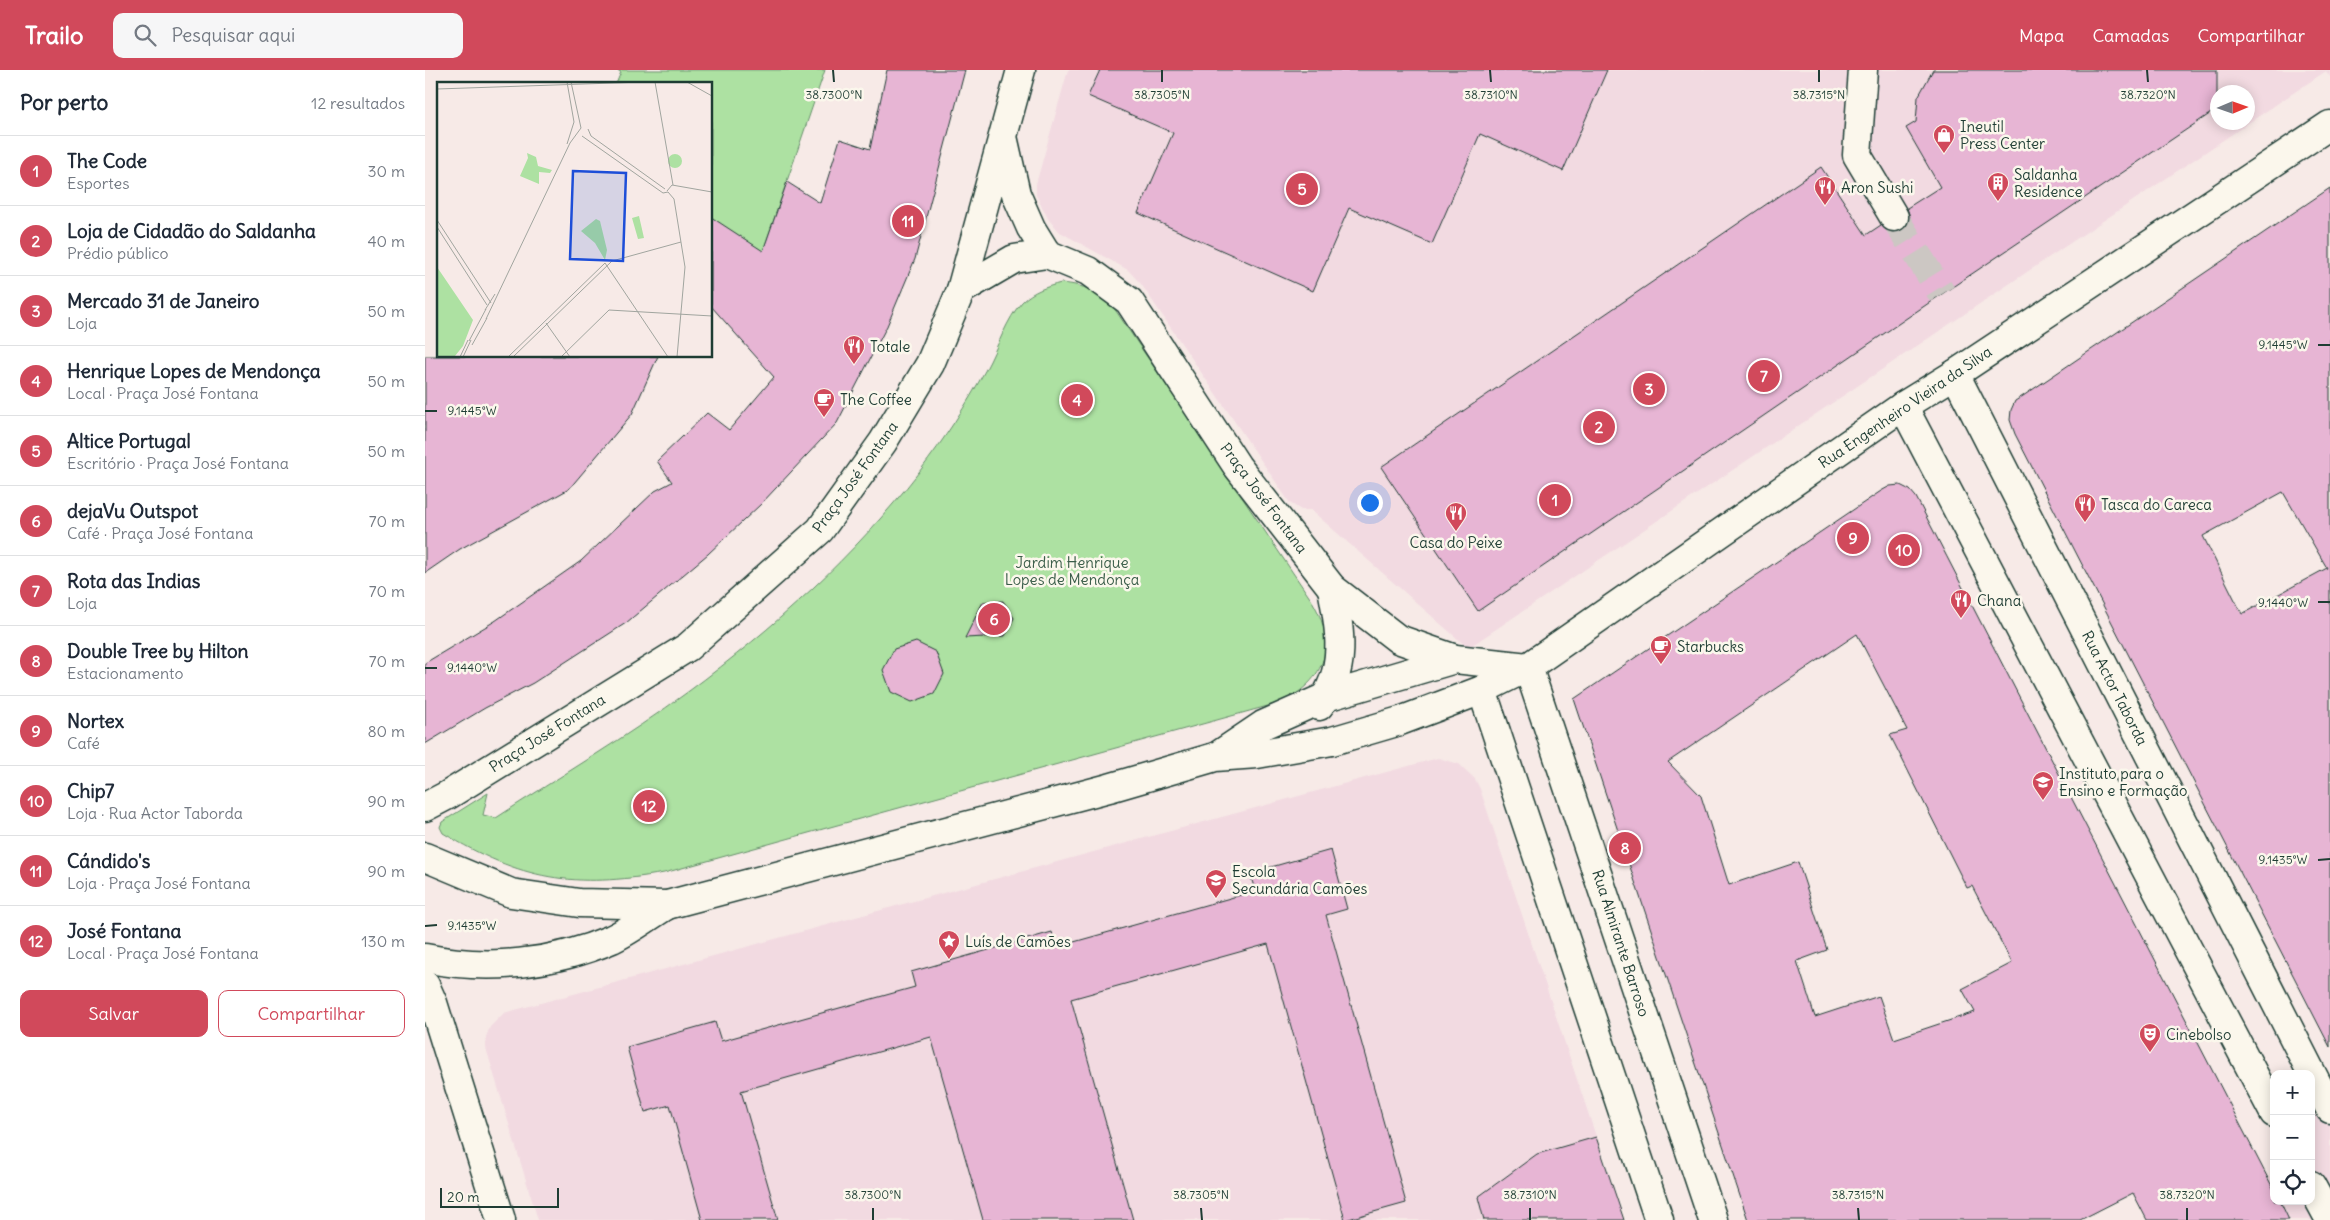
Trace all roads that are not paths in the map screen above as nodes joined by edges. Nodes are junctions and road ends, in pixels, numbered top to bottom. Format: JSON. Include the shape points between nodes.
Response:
{"nodes":[{"id":1,"x":1021,"y":70,"type":"edge"},
{"id":2,"x":1863,"y":70,"type":"edge"},
{"id":3,"x":2330,"y":125,"type":"edge"},
{"id":4,"x":1003,"y":137,"type":"junction"},
{"id":5,"x":1894,"y":217,"type":"tunnel mouth"},
{"id":6,"x":1047,"y":254,"type":"junction"},
{"id":7,"x":961,"y":290,"type":"junction"},
{"id":8,"x":1955,"y":374,"type":"junction"},
{"id":9,"x":1903,"y":406,"type":"junction"},
{"id":10,"x":1332,"y":588,"type":"junction"},
{"id":11,"x":1455,"y":659,"type":"junction"},
{"id":12,"x":1528,"y":666,"type":"junction"},
{"id":13,"x":1482,"y":690,"type":"junction"},
{"id":14,"x":1326,"y":697,"type":"junction"},
{"id":15,"x":1257,"y":754,"type":"junction"},
{"id":16,"x":1215,"y":757,"type":"junction"},
{"id":17,"x":425,"y":807,"type":"edge"},
{"id":18,"x":425,"y":857,"type":"edge"},
{"id":19,"x":667,"y":905,"type":"junction"},
{"id":20,"x":425,"y":958,"type":"edge"},
{"id":21,"x":425,"y":985,"type":"edge"},
{"id":22,"x":2270,"y":1105,"type":"edge"},
{"id":23,"x":2330,"y":1109,"type":"edge"},
{"id":24,"x":2315,"y":1192,"type":"edge"},
{"id":25,"x":501,"y":1220,"type":"edge"},
{"id":26,"x":1659,"y":1220,"type":"edge"},
{"id":27,"x":1713,"y":1220,"type":"edge"},
{"id":28,"x":2330,"y":1220,"type":"edge"}],
"edges":[{"from":1,"to":4,"type":"street","name":"Praça José Fontana"},
{"from":2,"to":5,"type":"street","via":[[1857,155]]},
{"from":3,"to":8,"type":"street","name":"Rua Engenheiro Vieira da Silva"},
{"from":4,"to":6,"type":"street","via":[[1016,194]]},
{"from":4,"to":7,"type":"street","name":"Praça José Fontana"},
{"from":6,"to":7,"type":"street","via":[[1014,259]]},
{"from":6,"to":10,"type":"street","name":"Praça José Fontana","via":[[1088,271],[1129,301],[1237,466]]},
{"from":7,"to":17,"type":"street","name":"Praça José Fontana","via":[[930,364],[883,442],[820,530],[688,647]]},
{"from":8,"to":9,"type":"street","name":"Rua Engenheiro Vieira da Silva"},
{"from":8,"to":23,"type":"street","name":"Rua Actor Taborda"},
{"from":9,"to":12,"type":"street","name":"Rua Engenheiro Vieira da Silva"},
{"from":9,"to":22,"type":"street"},
{"from":10,"to":11,"type":"street","name":"Praça José Fontana","via":[[1398,639]]},
{"from":10,"to":14,"type":"street","name":"Praça José Fontana","via":[[1341,658]]},
{"from":11,"to":12,"type":"street","name":"Praça José Fontana"},
{"from":11,"to":14,"type":"street","name":"Praça José Fontana"},
{"from":12,"to":13,"type":"street","name":"Rua Engenheiro Vieira da Silva"},
{"from":12,"to":27,"type":"street","name":"Rua Almirante Barroso"},
{"from":13,"to":15,"type":"street","name":"Praça José Fontana","via":[[1400,721],[1332,741]]},
{"from":13,"to":26,"type":"street"},
{"from":14,"to":15,"type":"street","name":"Praça José Fontana","via":[[1312,715]]},
{"from":14,"to":16,"type":"street","name":"Praça José Fontana","via":[[1263,725]]},
{"from":15,"to":16,"type":"street","name":"Praça José Fontana"},
{"from":16,"to":19,"type":"street","name":"Praça José Fontana","via":[[1099,791]]},
{"from":18,"to":19,"type":"street","name":"Praça José Fontana","via":[[511,893],[579,903]]},
{"from":19,"to":20,"type":"street","name":"Praça José Fontana","via":[[613,938],[565,955],[487,965]]},
{"from":21,"to":25,"type":"street"},
{"from":24,"to":28,"type":"street"}]}
